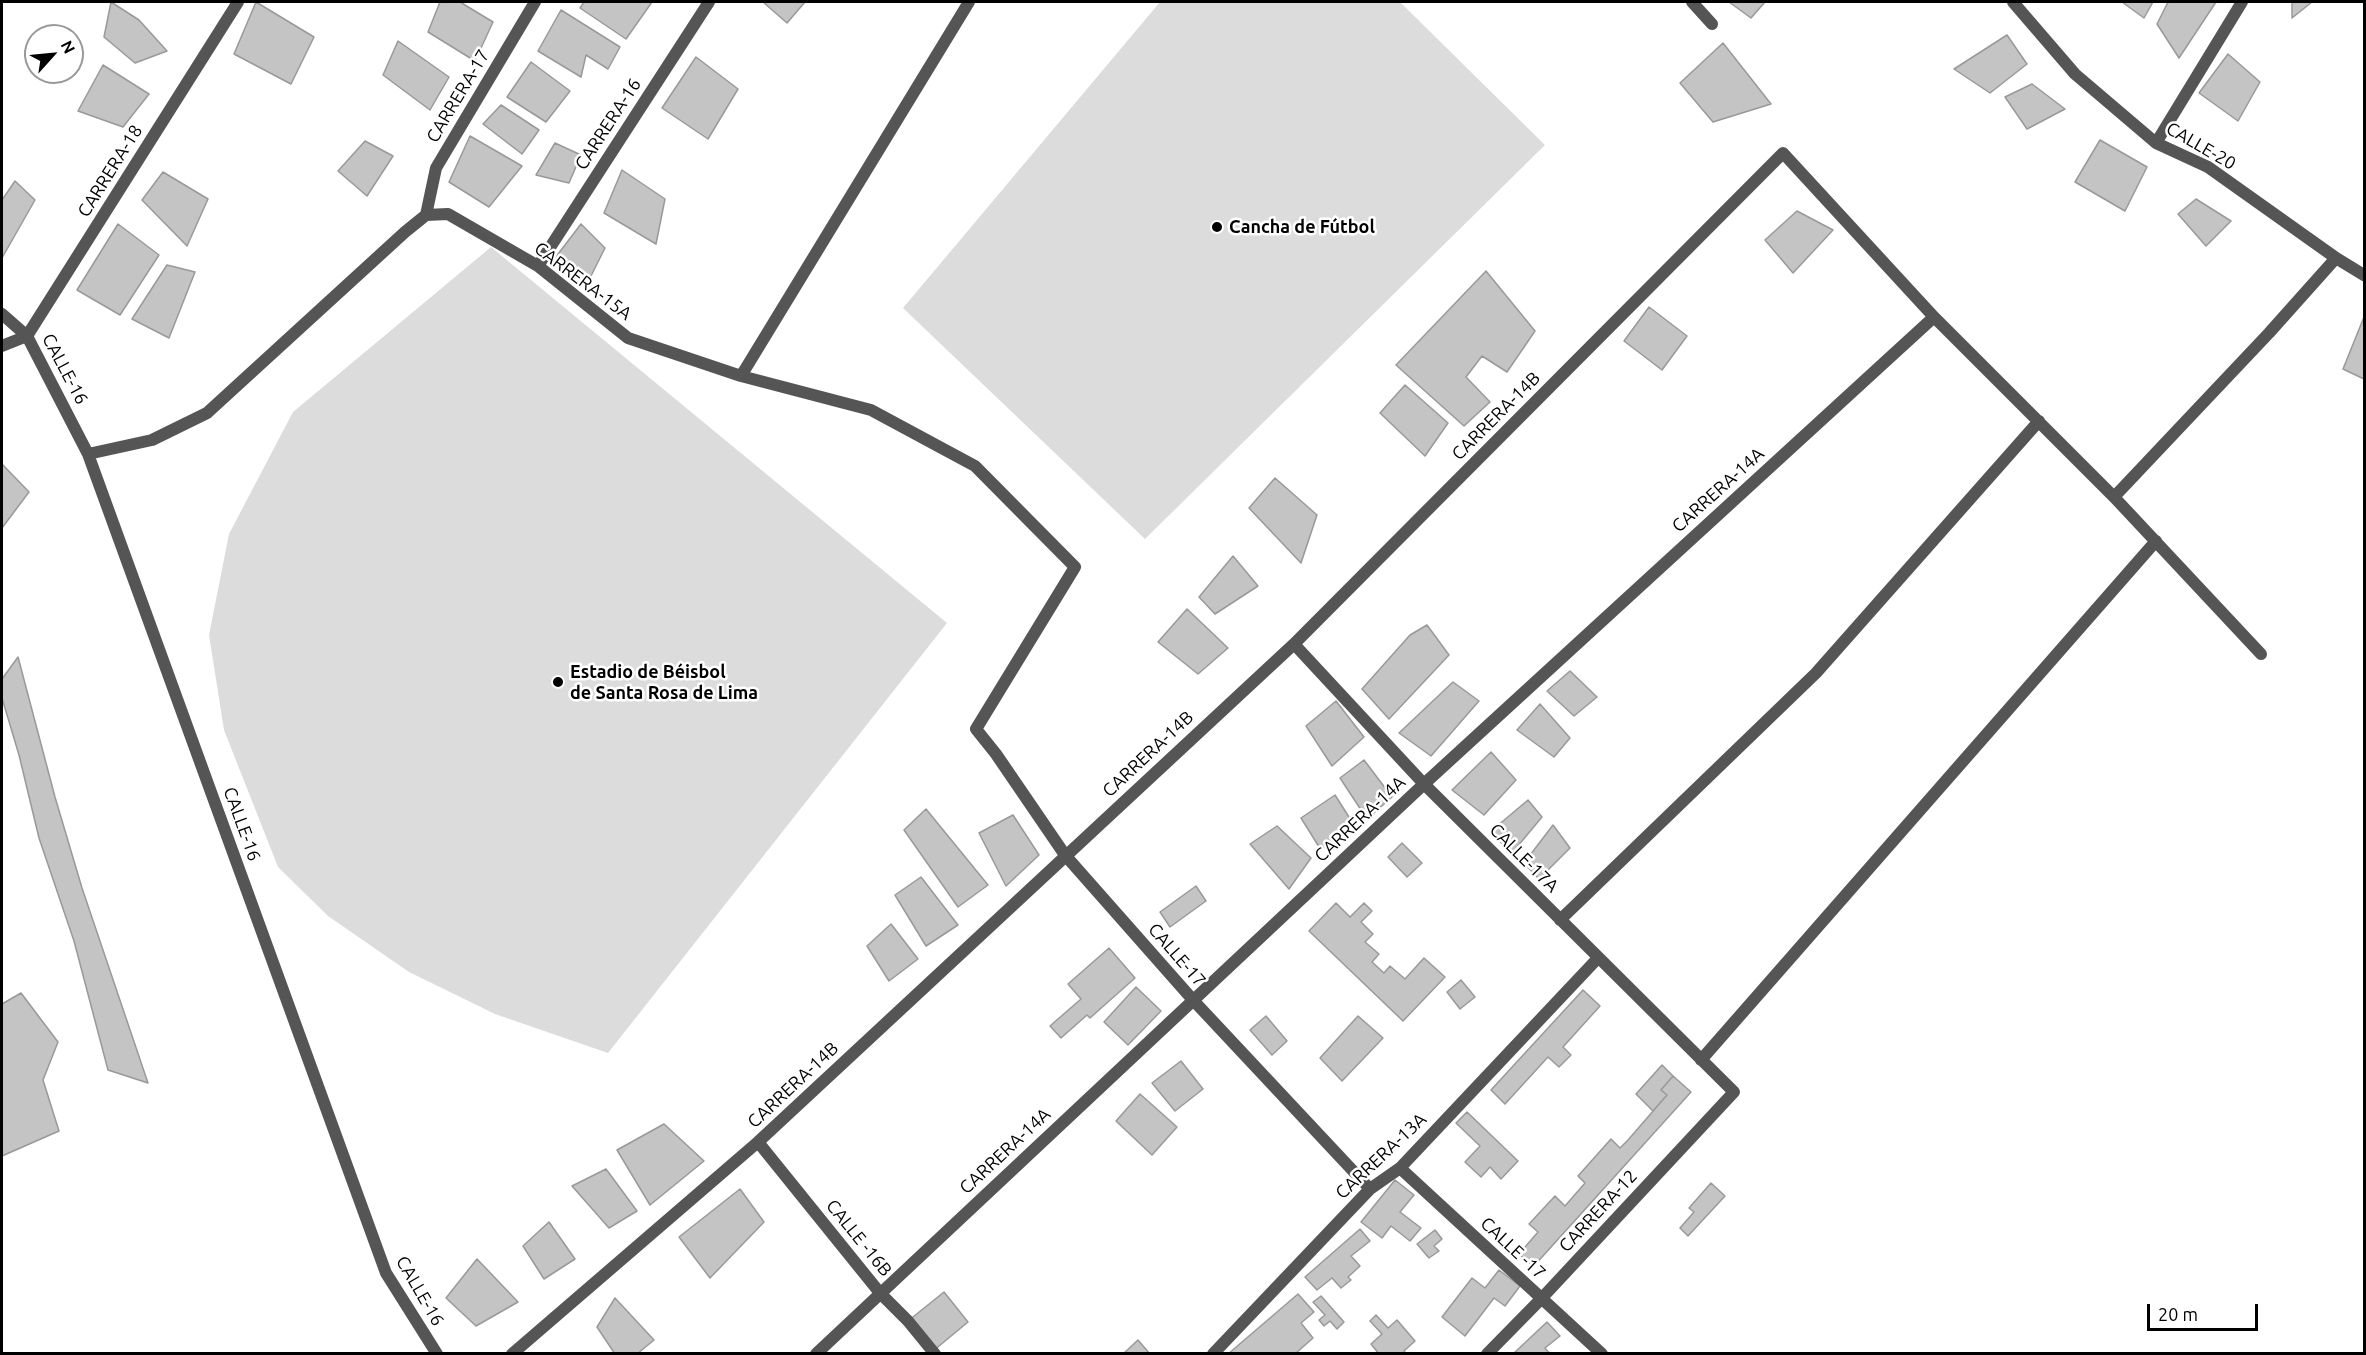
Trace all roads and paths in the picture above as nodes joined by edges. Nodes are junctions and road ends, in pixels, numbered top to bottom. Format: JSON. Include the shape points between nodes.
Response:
{"nodes":[{"id":1,"x":238,"y":2,"type":"edge"},
{"id":2,"x":535,"y":2,"type":"edge"},
{"id":3,"x":709,"y":2,"type":"edge"},
{"id":4,"x":969,"y":2,"type":"edge"},
{"id":5,"x":1692,"y":2,"type":"edge"},
{"id":6,"x":2013,"y":2,"type":"edge"},
{"id":7,"x":2242,"y":2,"type":"edge"},
{"id":8,"x":1712,"y":24,"type":"dead end"},
{"id":9,"x":2156,"y":142,"type":"junction"},
{"id":10,"x":426,"y":215,"type":"junction"},
{"id":11,"x":2336,"y":258,"type":"junction"},
{"id":12,"x":538,"y":266,"type":"junction"},
{"id":13,"x":2364,"y":275,"type":"edge"},
{"id":14,"x":2,"y":314,"type":"edge"},
{"id":15,"x":1934,"y":317,"type":"junction"},
{"id":16,"x":27,"y":336,"type":"junction"},
{"id":17,"x":2,"y":346,"type":"edge"},
{"id":18,"x":741,"y":376,"type":"junction"},
{"id":19,"x":2039,"y":421,"type":"junction"},
{"id":20,"x":88,"y":454,"type":"junction"},
{"id":21,"x":2114,"y":497,"type":"junction"},
{"id":22,"x":2156,"y":542,"type":"junction"},
{"id":23,"x":1294,"y":644,"type":"junction"},
{"id":24,"x":2261,"y":654,"type":"dead end"},
{"id":25,"x":976,"y":729,"type":"joint"},
{"id":26,"x":1424,"y":784,"type":"junction"},
{"id":27,"x":1065,"y":855,"type":"junction"},
{"id":28,"x":1560,"y":920,"type":"junction"},
{"id":29,"x":1598,"y":958,"type":"junction"},
{"id":30,"x":1192,"y":1000,"type":"junction"},
{"id":31,"x":1701,"y":1060,"type":"junction"},
{"id":32,"x":1734,"y":1092,"type":"joint"},
{"id":33,"x":758,"y":1142,"type":"junction"},
{"id":34,"x":1400,"y":1168,"type":"junction"},
{"id":35,"x":1370,"y":1190,"type":"junction"},
{"id":36,"x":880,"y":1293,"type":"junction"},
{"id":37,"x":1541,"y":1299,"type":"junction"},
{"id":38,"x":437,"y":1353,"type":"edge"},
{"id":39,"x":512,"y":1353,"type":"edge"},
{"id":40,"x":816,"y":1353,"type":"edge"},
{"id":41,"x":935,"y":1353,"type":"edge"},
{"id":42,"x":1213,"y":1353,"type":"edge"},
{"id":43,"x":1487,"y":1353,"type":"edge"},
{"id":44,"x":1602,"y":1353,"type":"edge"}],
"edges":[{"from":1,"to":16,"type":"street","name":"CARRERA-18"},
{"from":2,"to":10,"type":"street","name":"CARRERA-17","via":[[436,168]]},
{"from":3,"to":12,"type":"street","name":"CARRERA-16"},
{"from":4,"to":18,"type":"street"},
{"from":5,"to":8,"type":"street"},
{"from":6,"to":9,"type":"street","name":"CALLE-20","via":[[2075,74]]},
{"from":7,"to":9,"type":"street"},
{"from":9,"to":11,"type":"street","name":"CALLE-20","via":[[2208,167]]},
{"from":10,"to":12,"type":"street","name":"CARRERA-15A","via":[[448,214]]},
{"from":10,"to":20,"type":"street","via":[[207,413],[152,440]]},
{"from":11,"to":13,"type":"street","name":"CALLE-20"},
{"from":11,"to":21,"type":"street"},
{"from":12,"to":18,"type":"street","name":"CARRERA-15A","via":[[628,338]]},
{"from":14,"to":16,"type":"street","name":"CALLE-16"},
{"from":15,"to":19,"type":"street"},
{"from":15,"to":23,"type":"street","name":"CARRERA-14B","via":[[1783,153]]},
{"from":15,"to":26,"type":"street","name":"CARRERA-14A"},
{"from":16,"to":17,"type":"street"},
{"from":16,"to":20,"type":"street","name":"CALLE-16"},
{"from":18,"to":25,"type":"street","name":"CARRERA-15A","via":[[871,410],[975,466],[1075,567]]},
{"from":19,"to":21,"type":"street"},
{"from":19,"to":28,"type":"street","via":[[1816,674]]},
{"from":20,"to":38,"type":"street","name":"CALLE-16","via":[[386,1273]]},
{"from":21,"to":22,"type":"street"},
{"from":22,"to":24,"type":"street"},
{"from":22,"to":31,"type":"street"},
{"from":23,"to":26,"type":"street","name":"CALLE-17A"},
{"from":23,"to":27,"type":"street","name":"CARRERA-14B"},
{"from":25,"to":27,"type":"street","name":"CALLE-17"},
{"from":26,"to":28,"type":"street","name":"CALLE-17A"},
{"from":26,"to":30,"type":"street","name":"CARRERA-14A"},
{"from":27,"to":30,"type":"street","name":"CALLE-17"},
{"from":27,"to":33,"type":"street","name":"CARRERA-14B"},
{"from":28,"to":29,"type":"street","name":"CALLE-17A"},
{"from":29,"to":31,"type":"street","name":"CALLE-17A"},
{"from":29,"to":34,"type":"street","name":"CARRERA-13A"},
{"from":30,"to":35,"type":"street","name":"CALLE-17"},
{"from":30,"to":36,"type":"street","name":"CARRERA-14A"},
{"from":31,"to":32,"type":"street","name":"CALLE-17A"},
{"from":32,"to":37,"type":"street","name":"CARRERA-12"},
{"from":33,"to":36,"type":"street","name":"CALLE -16B"},
{"from":33,"to":39,"type":"street","name":"CARRERA-14B"},
{"from":34,"to":35,"type":"street","name":"CARRERA-13A"},
{"from":34,"to":37,"type":"street","name":"CALLE -17"},
{"from":35,"to":42,"type":"street","name":"CARRERA-13A"},
{"from":36,"to":40,"type":"street","name":"CARRERA-14A"},
{"from":36,"to":41,"type":"street","name":"CALLE -16B"},
{"from":37,"to":43,"type":"street","name":"CARRERA-12"},
{"from":37,"to":44,"type":"street","name":"CALLE -17"}]}
